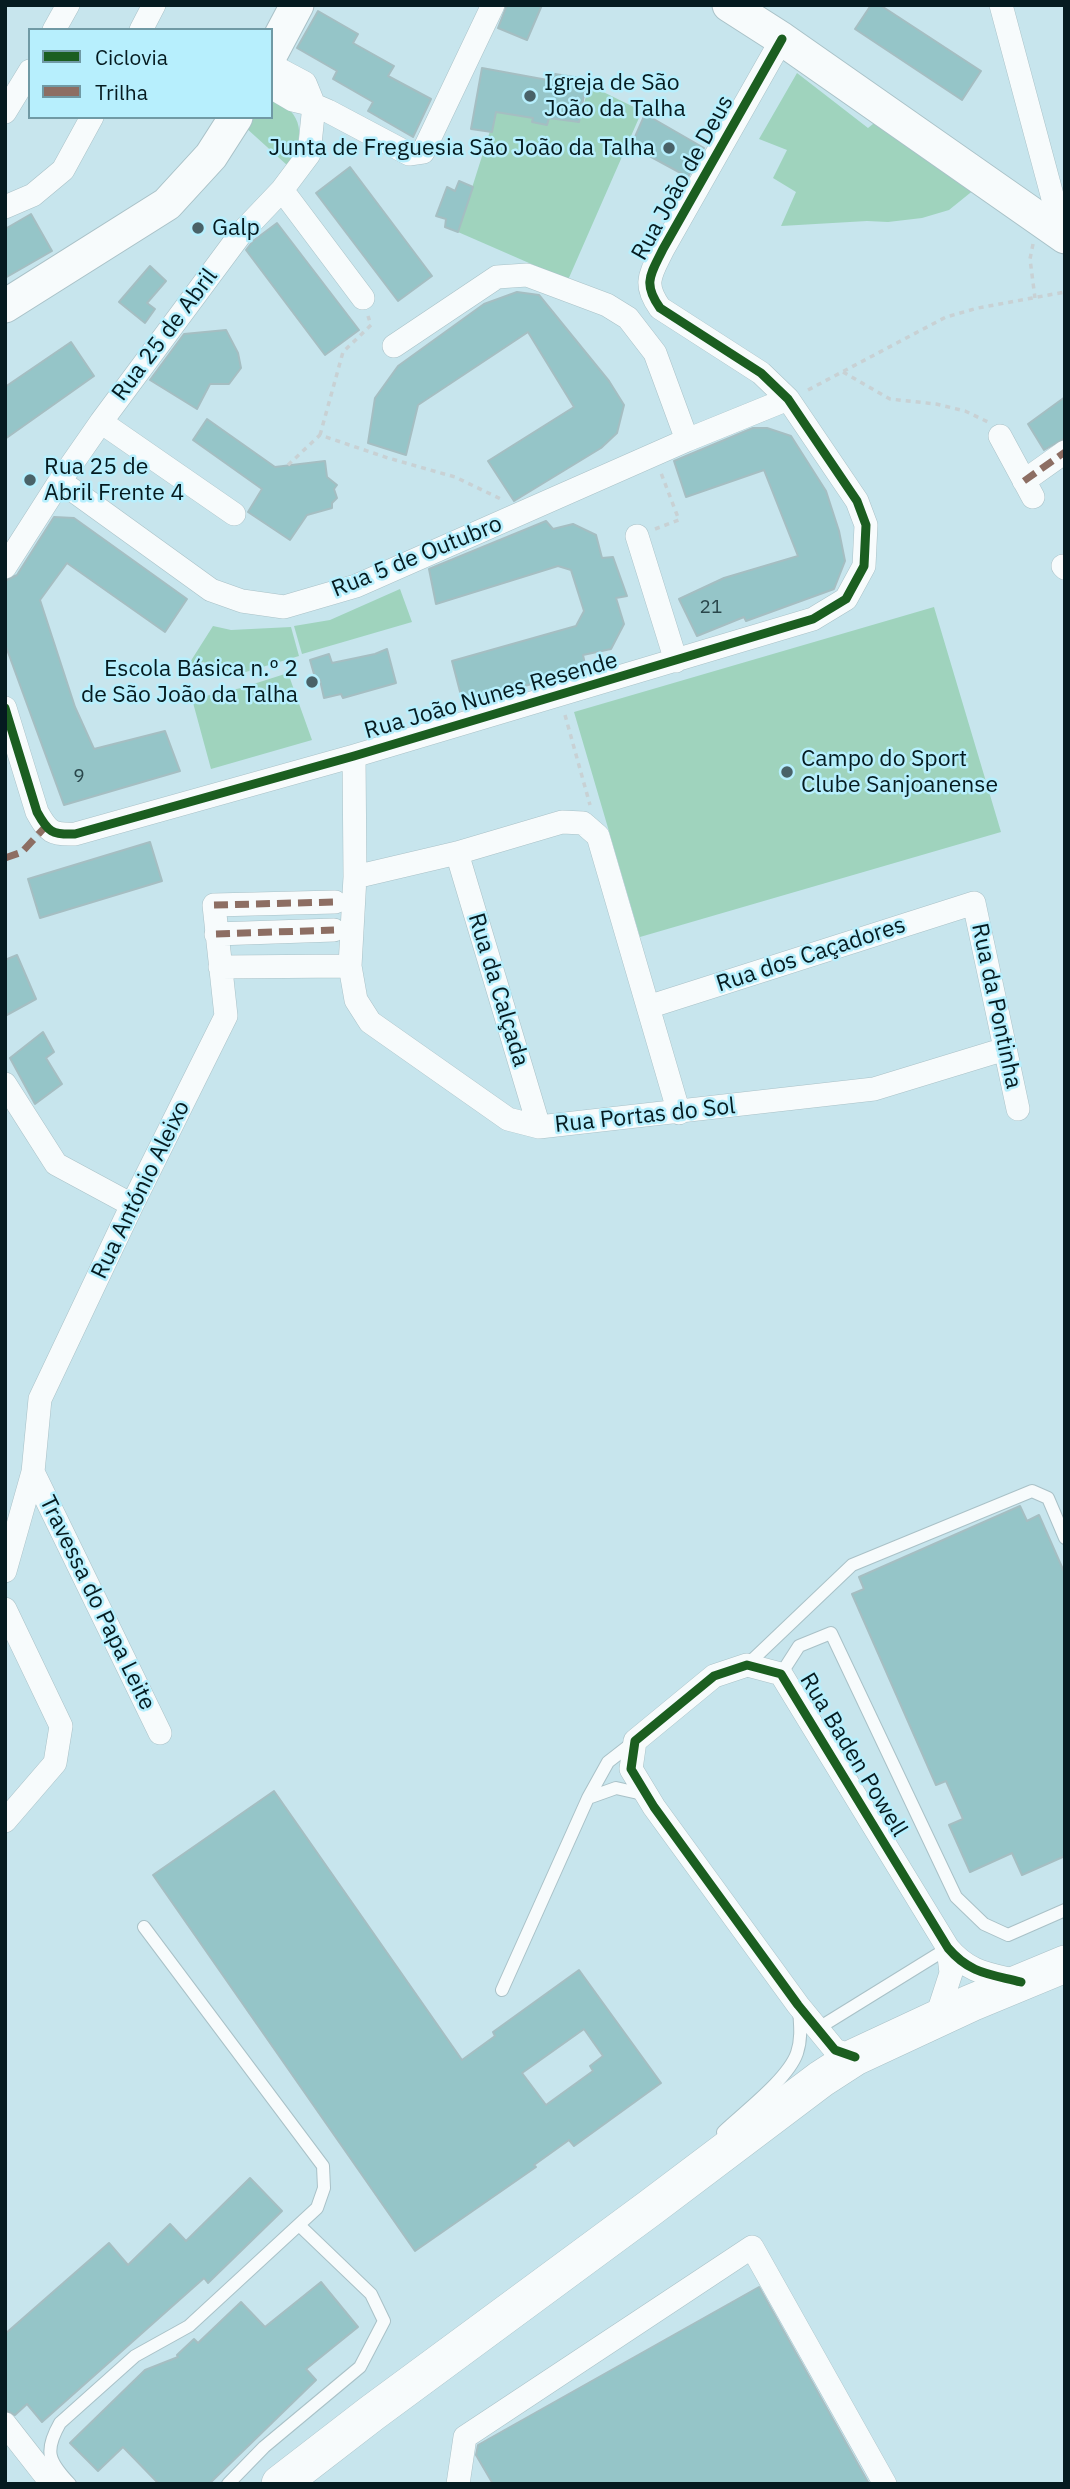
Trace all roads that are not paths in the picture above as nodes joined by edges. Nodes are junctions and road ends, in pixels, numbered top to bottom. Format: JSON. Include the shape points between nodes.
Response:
{"nodes":[{"id":1,"x":68,"y":5,"type":"edge"},
{"id":2,"x":154,"y":5,"type":"edge"},
{"id":3,"x":297,"y":5,"type":"edge"},
{"id":4,"x":493,"y":5,"type":"edge"},
{"id":5,"x":729,"y":5,"type":"edge"},
{"id":6,"x":1000,"y":5,"type":"edge"},
{"id":7,"x":55,"y":28,"type":"edge"},
{"id":8,"x":142,"y":28,"type":"edge"},
{"id":9,"x":782,"y":39,"type":"junction"},
{"id":10,"x":273,"y":50,"type":"edge"},
{"id":11,"x":273,"y":66,"type":"edge"},
{"id":12,"x":28,"y":74,"type":"edge"},
{"id":13,"x":273,"y":88,"type":"edge"},
{"id":14,"x":314,"y":105,"type":"junction"},
{"id":15,"x":5,"y":112,"type":"edge"},
{"id":16,"x":91,"y":119,"type":"edge"},
{"id":17,"x":235,"y":119,"type":"edge"},
{"id":18,"x":282,"y":190,"type":"junction"},
{"id":19,"x":5,"y":207,"type":"edge"},
{"id":20,"x":1055,"y":230,"type":"edge"},
{"id":21,"x":363,"y":298,"type":"road end"},
{"id":22,"x":5,"y":306,"type":"edge"},
{"id":23,"x":394,"y":346,"type":"dead end"},
{"id":24,"x":788,"y":399,"type":"junction"},
{"id":25,"x":101,"y":422,"type":"junction"},
{"id":26,"x":1000,"y":436,"type":"road end"},
{"id":27,"x":687,"y":440,"type":"junction"},
{"id":28,"x":1065,"y":452,"type":"edge"},
{"id":29,"x":60,"y":481,"type":"junction"},
{"id":30,"x":234,"y":514,"type":"dead end"},
{"id":31,"x":637,"y":536,"type":"dead end"},
{"id":32,"x":5,"y":567,"type":"edge"},
{"id":33,"x":676,"y":661,"type":"junction"},
{"id":34,"x":5,"y":708,"type":"edge"},
{"id":35,"x":354,"y":756,"type":"junction"},
{"id":36,"x":457,"y":853,"type":"junction"},
{"id":37,"x":355,"y":877,"type":"junction"},
{"id":38,"x":335,"y":902,"type":"dead end"},
{"id":39,"x":974,"y":903,"type":"joint"},
{"id":40,"x":334,"y":930,"type":"dead end"},
{"id":41,"x":216,"y":934,"type":"junction"},
{"id":42,"x":350,"y":966,"type":"junction"},
{"id":43,"x":220,"y":967,"type":"junction"},
{"id":44,"x":648,"y":1007,"type":"junction"},
{"id":45,"x":1005,"y":1049,"type":"junction"},
{"id":46,"x":6,"y":1085,"type":"edge"},
{"id":47,"x":1018,"y":1109,"type":"dead end"},
{"id":48,"x":679,"y":1113,"type":"junction"},
{"id":49,"x":539,"y":1127,"type":"junction"},
{"id":50,"x":132,"y":1205,"type":"junction"},
{"id":51,"x":33,"y":1472,"type":"junction"},
{"id":52,"x":1065,"y":1538,"type":"edge"},
{"id":53,"x":5,"y":1571,"type":"edge"},
{"id":54,"x":5,"y":1609,"type":"edge"},
{"id":55,"x":747,"y":1665,"type":"junction"},
{"id":56,"x":781,"y":1674,"type":"junction"},
{"id":57,"x":160,"y":1733,"type":"dead end"},
{"id":58,"x":635,"y":1741,"type":"junction"},
{"id":59,"x":647,"y":1796,"type":"junction"},
{"id":60,"x":587,"y":1798,"type":"junction"},
{"id":61,"x":5,"y":1821,"type":"edge"},
{"id":62,"x":1065,"y":1910,"type":"edge"},
{"id":63,"x":144,"y":1927,"type":"dead end"},
{"id":64,"x":948,"y":1948,"type":"junction"},
{"id":65,"x":1065,"y":1964,"type":"edge"},
{"id":66,"x":1021,"y":1982,"type":"junction"},
{"id":67,"x":502,"y":1990,"type":"dead end"},
{"id":68,"x":798,"y":2005,"type":"junction"},
{"id":69,"x":936,"y":2019,"type":"junction"},
{"id":70,"x":817,"y":2029,"type":"junction"},
{"id":71,"x":855,"y":2057,"type":"junction"},
{"id":72,"x":709,"y":2144,"type":"dead end"},
{"id":73,"x":690,"y":2162,"type":"dead end"},
{"id":74,"x":299,"y":2225,"type":"junction"},
{"id":75,"x":622,"y":2228,"type":"junction"},
{"id":76,"x":5,"y":2424,"type":"edge"},
{"id":77,"x":52,"y":2484,"type":"edge"},
{"id":78,"x":70,"y":2484,"type":"edge"},
{"id":79,"x":228,"y":2484,"type":"edge"},
{"id":80,"x":280,"y":2484,"type":"edge"},
{"id":81,"x":458,"y":2484,"type":"edge"},
{"id":82,"x":885,"y":2484,"type":"edge"}],
"edges":[{"from":1,"to":7,"type":"street"},
{"from":2,"to":8,"type":"street"},
{"from":3,"to":10,"type":"street"},
{"from":4,"to":14,"type":"street","via":[[416,153]]},
{"from":5,"to":9,"type":"street"},
{"from":6,"to":20,"type":"street"},
{"from":9,"to":20,"type":"street"},
{"from":9,"to":24,"type":"street","name":"Rua João de Deus","via":[[663,249],[650,275],[650,294],[660,307],[761,373]]},
{"from":11,"to":14,"type":"street","via":[[305,83]]},
{"from":12,"to":15,"type":"street"},
{"from":13,"to":14,"type":"street"},
{"from":14,"to":18,"type":"street","name":"Rua 25 de Abril","via":[[309,153]]},
{"from":16,"to":19,"type":"street","via":[[63,170],[33,195]]},
{"from":17,"to":22,"type":"street","via":[[211,156],[167,204]]},
{"from":18,"to":21,"type":"street"},
{"from":18,"to":25,"type":"street","name":"Rua 25 de Abril","via":[[242,232]]},
{"from":23,"to":27,"type":"street","via":[[497,278],[527,275],[628,318],[655,353]]},
{"from":24,"to":27,"type":"street","name":"Rua 5 de Outubro"},
{"from":24,"to":33,"type":"street","name":"Rua João Nunes Resende","via":[[857,502],[866,525],[864,566],[846,599],[813,619]]},
{"from":25,"to":29,"type":"street","name":"Rua 25 de Abril"},
{"from":25,"to":30,"type":"street"},
{"from":26,"to":28,"type":"street","via":[[1029,489]]},
{"from":27,"to":29,"type":"street","name":"Rua 5 de Outubro","via":[[356,586],[284,607],[242,601],[211,590]]},
{"from":29,"to":32,"type":"street","name":"Rua 25 de Abril"},
{"from":31,"to":33,"type":"street"},
{"from":33,"to":35,"type":"street","name":"Rua João Nunes Resende"},
{"from":34,"to":35,"type":"street","name":"Rua João Nunes Resende","via":[[37,812],[45,827],[57,835],[75,834]]},
{"from":35,"to":37,"type":"street","name":"Rua Portas do Sol"},
{"from":36,"to":37,"type":"street"},
{"from":36,"to":44,"type":"street","via":[[562,822],[583,823],[598,836]]},
{"from":36,"to":49,"type":"street","name":"Rua da Calçada"},
{"from":37,"to":42,"type":"street","name":"Rua Portas do Sol"},
{"from":38,"to":41,"type":"street","name":"Rua António Aleixo","via":[[214,905]]},
{"from":39,"to":44,"type":"street","name":"Rua dos Caçadores"},
{"from":39,"to":45,"type":"street","name":"Rua da Pontinha"},
{"from":40,"to":41,"type":"street"},
{"from":41,"to":43,"type":"street","name":"Rua António Aleixo"},
{"from":42,"to":43,"type":"street"},
{"from":42,"to":49,"type":"street","name":"Rua Portas do Sol","via":[[356,1000],[370,1021],[508,1119]]},
{"from":43,"to":50,"type":"street","name":"Rua António Aleixo","via":[[226,1016]]},
{"from":44,"to":48,"type":"street"},
{"from":45,"to":47,"type":"street","name":"Rua da Pontinha"},
{"from":45,"to":48,"type":"street","name":"Rua Portas do Sol","via":[[874,1089]]},
{"from":46,"to":50,"type":"street","via":[[56,1164]]},
{"from":48,"to":49,"type":"street","name":"Rua Portas do Sol"},
{"from":50,"to":51,"type":"street","name":"Rua António Aleixo","via":[[40,1399]]},
{"from":51,"to":53,"type":"street","name":"Rua António Aleixo"},
{"from":51,"to":57,"type":"street","name":"Travessa do Papa Leite"},
{"from":52,"to":55,"type":"lane","via":[[1048,1498],[1032,1491],[852,1565]]},
{"from":54,"to":61,"type":"street","via":[[61,1726],[55,1763]]},
{"from":55,"to":56,"type":"street","name":"Rua Baden Powell"},
{"from":55,"to":58,"type":"street","via":[[714,1676]]},
{"from":56,"to":62,"type":"lane","via":[[799,1646],[831,1633],[957,1897],[984,1924],[1008,1935]]},
{"from":56,"to":64,"type":"street","name":"Rua Baden Powell"},
{"from":58,"to":59,"type":"street","via":[[631,1769]]},
{"from":58,"to":60,"type":"lane","via":[[608,1762]]},
{"from":59,"to":60,"type":"lane","via":[[616,1788]]},
{"from":59,"to":68,"type":"street"},
{"from":60,"to":67,"type":"lane"},
{"from":63,"to":74,"type":"lane","via":[[323,2166],[324,2188],[317,2208]]},
{"from":64,"to":66,"type":"street","name":"Rua Baden Powell","via":[[961,1963],[978,1971]]},
{"from":64,"to":69,"type":"street","via":[[951,1973]]},
{"from":64,"to":70,"type":"lane"},
{"from":65,"to":66,"type":"main road"},
{"from":66,"to":69,"type":"main road"},
{"from":68,"to":70,"type":"street"},
{"from":68,"to":72,"type":"lane","via":[[801,2030],[797,2054],[777,2082]]},
{"from":69,"to":71,"type":"main road"},
{"from":70,"to":71,"type":"street","via":[[835,2050]]},
{"from":71,"to":75,"type":"main road"},
{"from":73,"to":75,"type":"lane"},
{"from":74,"to":78,"type":"lane","via":[[189,2326],[135,2356],[60,2423],[48,2453]]},
{"from":74,"to":79,"type":"lane","via":[[371,2294],[384,2321],[360,2367]]},
{"from":75,"to":80,"type":"main road"},
{"from":76,"to":77,"type":"street"},
{"from":81,"to":82,"type":"street","via":[[465,2437],[752,2247]]}]}
